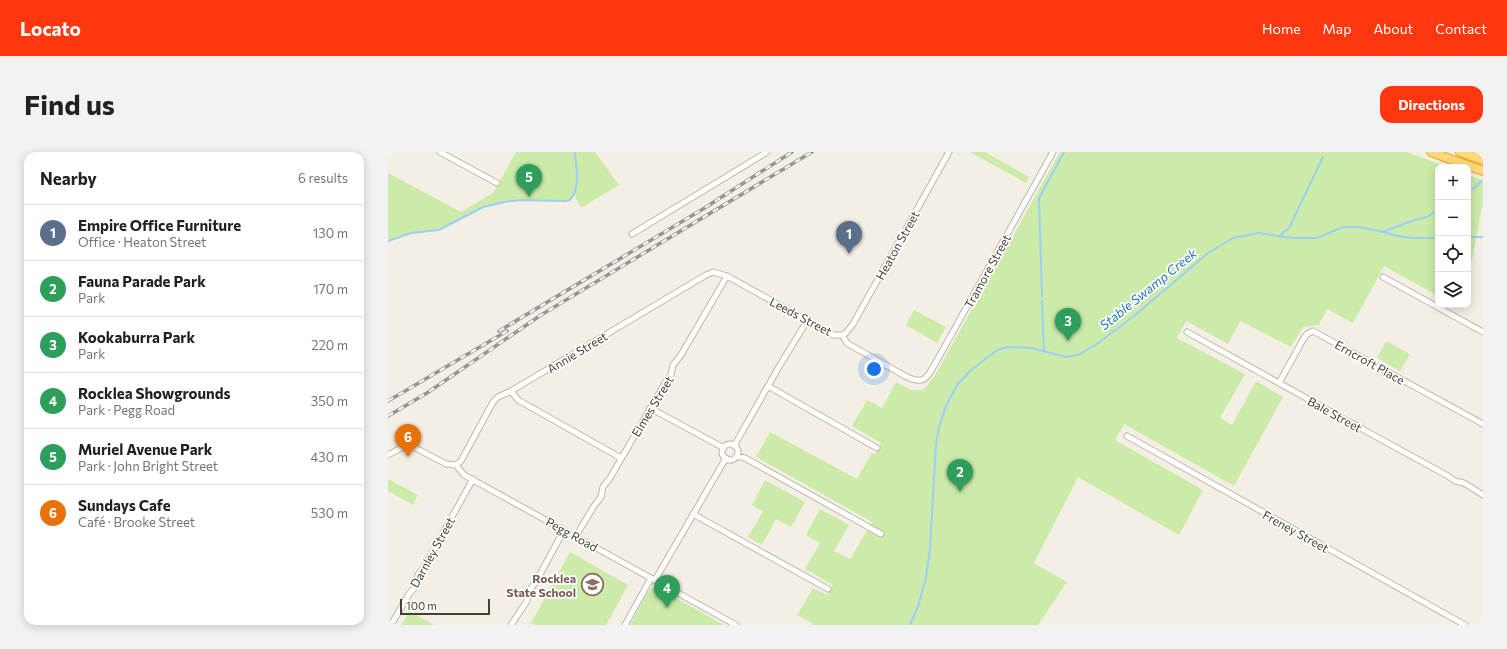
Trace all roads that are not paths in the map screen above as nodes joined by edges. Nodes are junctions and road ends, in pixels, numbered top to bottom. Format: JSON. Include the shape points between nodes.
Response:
{"nodes":[{"id":1,"x":440,"y":152,"type":"edge"},
{"id":2,"x":767,"y":152,"type":"edge"},
{"id":3,"x":949,"y":152,"type":"edge"},
{"id":4,"x":1053,"y":152,"type":"edge"},
{"id":5,"x":1431,"y":152,"type":"edge"},
{"id":6,"x":1460,"y":152,"type":"edge"},
{"id":7,"x":1479,"y":159,"type":"edge"},
{"id":8,"x":1483,"y":171,"type":"edge"},
{"id":9,"x":497,"y":183,"type":"dead end"},
{"id":10,"x":632,"y":234,"type":"dead end"},
{"id":11,"x":727,"y":276,"type":"junction"},
{"id":12,"x":1383,"y":277,"type":"dead end"},
{"id":13,"x":807,"y":321,"type":"junction"},
{"id":14,"x":1187,"y":332,"type":"dead end"},
{"id":15,"x":1483,"y":332,"type":"edge"},
{"id":16,"x":842,"y":335,"type":"junction"},
{"id":17,"x":914,"y":380,"type":"joint"},
{"id":18,"x":1279,"y":383,"type":"junction"},
{"id":19,"x":768,"y":386,"type":"junction"},
{"id":20,"x":511,"y":391,"type":"junction"},
{"id":21,"x":650,"y":408,"type":"junction"},
{"id":22,"x":1483,"y":424,"type":"edge"},
{"id":23,"x":1127,"y":436,"type":"dead end"},
{"id":24,"x":734,"y":446,"type":"junction"},
{"id":25,"x":724,"y":448,"type":"junction"},
{"id":26,"x":877,"y":448,"type":"dead end"},
{"id":27,"x":388,"y":456,"type":"edge"},
{"id":28,"x":737,"y":456,"type":"junction"},
{"id":29,"x":621,"y":458,"type":"junction"},
{"id":30,"x":726,"y":458,"type":"junction"},
{"id":31,"x":456,"y":465,"type":"junction"},
{"id":32,"x":473,"y":479,"type":"junction"},
{"id":33,"x":1483,"y":495,"type":"edge"},
{"id":34,"x":693,"y":514,"type":"junction"},
{"id":35,"x":564,"y":530,"type":"junction"},
{"id":36,"x":881,"y":534,"type":"dead end"},
{"id":37,"x":576,"y":536,"type":"junction"},
{"id":38,"x":653,"y":579,"type":"junction"},
{"id":39,"x":828,"y":589,"type":"dead end"},
{"id":40,"x":391,"y":625,"type":"edge"},
{"id":41,"x":511,"y":625,"type":"edge"},
{"id":42,"x":625,"y":625,"type":"edge"},
{"id":43,"x":736,"y":625,"type":"edge"},
{"id":44,"x":1465,"y":625,"type":"edge"}],
"edges":[{"from":1,"to":9,"type":"street"},
{"from":2,"to":10,"type":"street"},
{"from":3,"to":16,"type":"street","name":"Heaton Street","via":[[853,324]]},
{"from":4,"to":17,"type":"street","name":"Tramore Street","via":[[929,374],[921,381]]},
{"from":5,"to":8,"type":"highway"},
{"from":6,"to":7,"type":"highway"},
{"from":11,"to":13,"type":"street","name":"Leeds Street"},
{"from":11,"to":20,"type":"street","name":"Annie Street","via":[[713,272],[706,275]]},
{"from":11,"to":21,"type":"street","name":"Elmes Street"},
{"from":12,"to":15,"type":"street"},
{"from":13,"to":16,"type":"street","name":"Leeds Street","via":[[833,335]]},
{"from":13,"to":19,"type":"street"},
{"from":14,"to":18,"type":"street","name":"Bale Street"},
{"from":16,"to":17,"type":"street","name":"Leeds Street","via":[[847,343]]},
{"from":18,"to":22,"type":"street","name":"Erncroft Place","via":[[1306,334],[1313,332]]},
{"from":18,"to":33,"type":"street","name":"Bale Street","via":[[1350,424],[1360,425],[1364,430]]},
{"from":19,"to":24,"type":"street"},
{"from":19,"to":26,"type":"street"},
{"from":20,"to":29,"type":"street","via":[[518,400]]},
{"from":20,"to":31,"type":"street","name":"Annie Street","via":[[495,400],[461,461]]},
{"from":21,"to":25,"type":"street"},
{"from":21,"to":29,"type":"street","name":"Elmes Street"},
{"from":23,"to":44,"type":"street","name":"Freney Street"},
{"from":24,"to":25,"type":"street","via":[[727,445]]},
{"from":24,"to":28,"type":"street","via":[[738,451]]},
{"from":25,"to":30,"type":"street","via":[[723,455]]},
{"from":27,"to":31,"type":"street","name":"Pegg Road","via":[[410,445],[446,464]]},
{"from":28,"to":30,"type":"street","via":[[731,460]]},
{"from":28,"to":36,"type":"street","via":[[745,458]]},
{"from":29,"to":37,"type":"street","name":"Elmes Street","via":[[603,487],[601,497]]},
{"from":30,"to":34,"type":"street"},
{"from":31,"to":32,"type":"street","name":"Pegg Road","via":[[462,473]]},
{"from":32,"to":35,"type":"street","name":"Pegg Road"},
{"from":32,"to":40,"type":"street","name":"Darnley Street","via":[[418,574],[416,586]]},
{"from":34,"to":38,"type":"street"},
{"from":34,"to":39,"type":"street"},
{"from":35,"to":37,"type":"street","name":"Pegg Road"},
{"from":35,"to":41,"type":"street","via":[[529,590],[527,601]]},
{"from":37,"to":38,"type":"street","name":"Pegg Road"},
{"from":38,"to":42,"type":"street"},
{"from":38,"to":43,"type":"street","name":"Pegg Road"}]}
